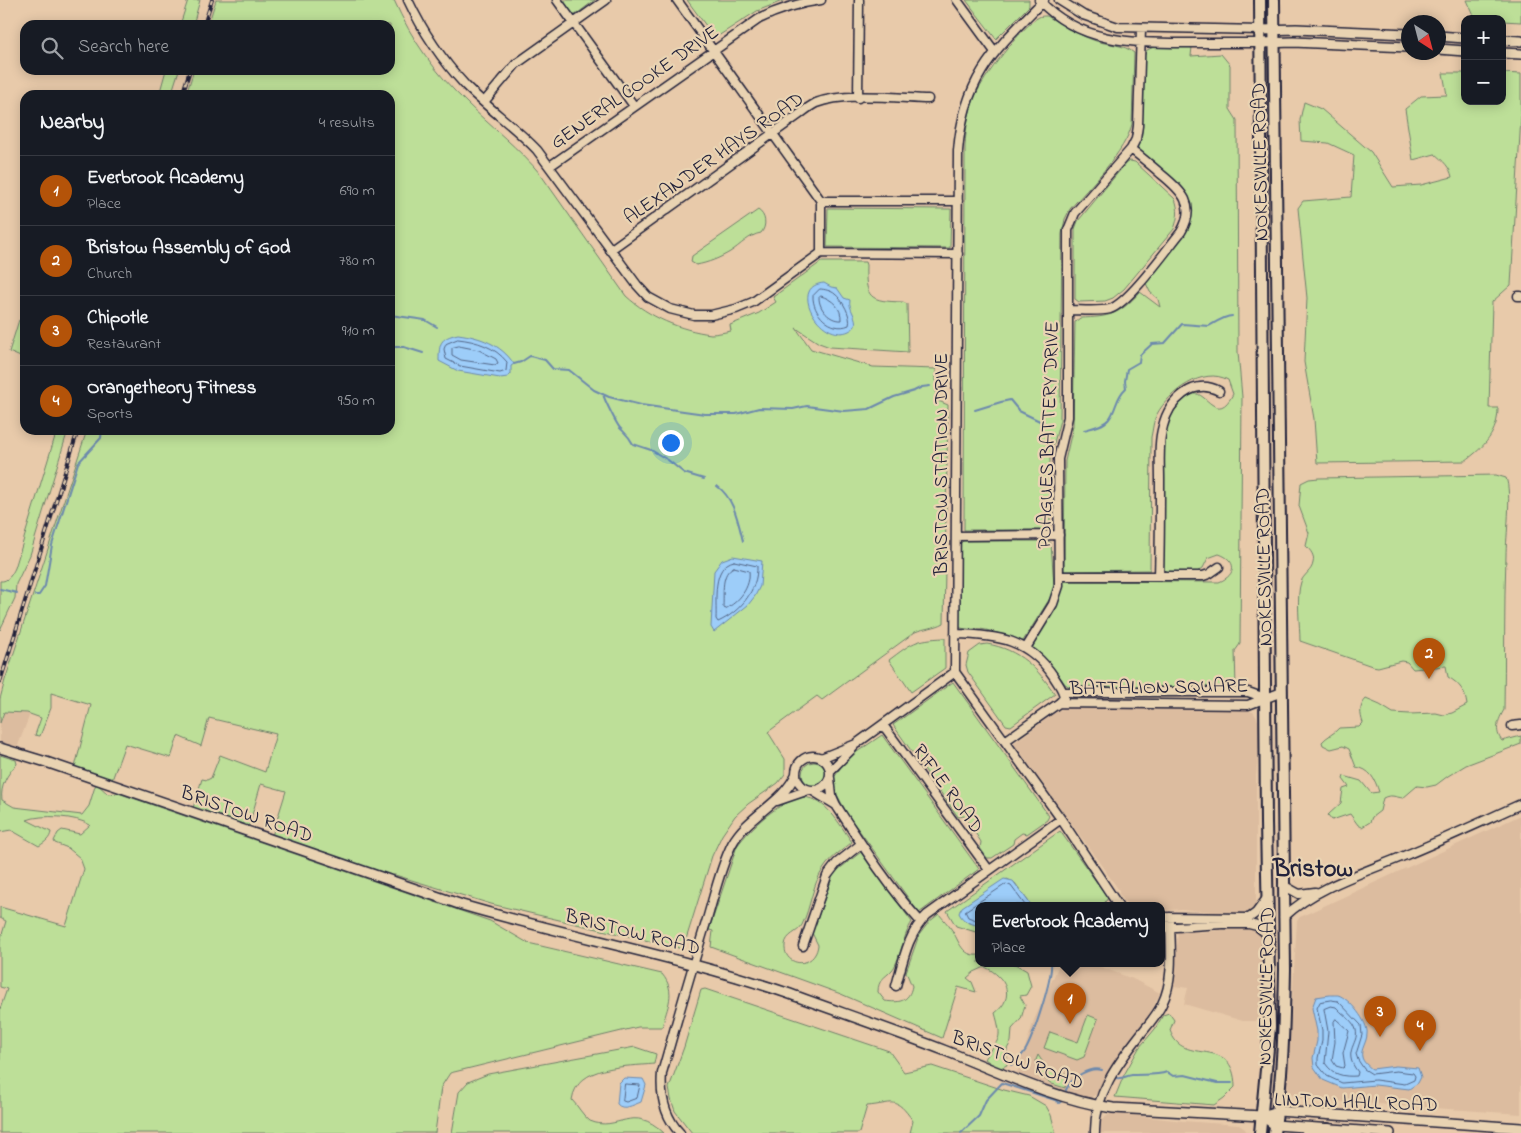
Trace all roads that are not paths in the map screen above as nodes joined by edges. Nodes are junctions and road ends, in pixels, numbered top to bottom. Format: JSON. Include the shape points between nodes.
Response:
{"nodes":[{"id":1,"x":408,"y":0,"type":"edge"},
{"id":2,"x":557,"y":0,"type":"edge"},
{"id":3,"x":606,"y":0,"type":"edge"},
{"id":4,"x":677,"y":0,"type":"edge"},
{"id":5,"x":821,"y":0,"type":"edge"},
{"id":6,"x":859,"y":0,"type":"edge"},
{"id":7,"x":957,"y":0,"type":"edge"},
{"id":8,"x":1059,"y":0,"type":"edge"},
{"id":9,"x":1260,"y":0,"type":"edge"},
{"id":10,"x":1274,"y":0,"type":"edge"},
{"id":11,"x":1042,"y":1,"type":"edge"},
{"id":12,"x":574,"y":23,"type":"junction"},
{"id":13,"x":1141,"y":29,"type":"junction"},
{"id":14,"x":1274,"y":29,"type":"junction"},
{"id":15,"x":1261,"y":30,"type":"junction"},
{"id":16,"x":1401,"y":34,"type":"edge"},
{"id":17,"x":1446,"y":37,"type":"edge"},
{"id":18,"x":1461,"y":38,"type":"edge"},
{"id":19,"x":1506,"y":40,"type":"edge"},
{"id":20,"x":1521,"y":41,"type":"edge"},
{"id":21,"x":1274,"y":42,"type":"junction"},
{"id":22,"x":1141,"y":43,"type":"junction"},
{"id":23,"x":1261,"y":43,"type":"junction"},
{"id":24,"x":1401,"y":47,"type":"edge"},
{"id":25,"x":713,"y":50,"type":"junction"},
{"id":26,"x":1446,"y":50,"type":"edge"},
{"id":27,"x":1461,"y":51,"type":"edge"},
{"id":28,"x":995,"y":52,"type":"junction"},
{"id":29,"x":1506,"y":53,"type":"edge"},
{"id":30,"x":1521,"y":54,"type":"edge"},
{"id":31,"x":858,"y":98,"type":"junction"},
{"id":32,"x":928,"y":99,"type":"dead end"},
{"id":33,"x":484,"y":102,"type":"junction"},
{"id":34,"x":634,"y":106,"type":"junction"},
{"id":35,"x":772,"y":133,"type":"junction"},
{"id":36,"x":1131,"y":149,"type":"junction"},
{"id":37,"x":550,"y":166,"type":"junction"},
{"id":38,"x":820,"y":200,"type":"junction"},
{"id":39,"x":958,"y":201,"type":"junction"},
{"id":40,"x":610,"y":250,"type":"junction"},
{"id":41,"x":821,"y":253,"type":"junction"},
{"id":42,"x":958,"y":254,"type":"junction"},
{"id":43,"x":1068,"y":310,"type":"junction"},
{"id":44,"x":1219,"y":391,"type":"dead end"},
{"id":45,"x":1059,"y":535,"type":"junction"},
{"id":46,"x":956,"y":536,"type":"junction"},
{"id":47,"x":1219,"y":567,"type":"dead end"},
{"id":48,"x":1059,"y":576,"type":"junction"},
{"id":49,"x":1159,"y":576,"type":"junction"},
{"id":50,"x":955,"y":634,"type":"junction"},
{"id":51,"x":1026,"y":648,"type":"junction"},
{"id":52,"x":955,"y":672,"type":"junction"},
{"id":53,"x":1063,"y":692,"type":"junction"},
{"id":54,"x":1282,"y":692,"type":"junction"},
{"id":55,"x":1265,"y":698,"type":"junction"},
{"id":56,"x":1059,"y":703,"type":"junction"},
{"id":57,"x":883,"y":725,"type":"junction"},
{"id":58,"x":1521,"y":725,"type":"edge"},
{"id":59,"x":1512,"y":726,"type":"dead end"},
{"id":60,"x":1005,"y":741,"type":"junction"},
{"id":61,"x":856,"y":744,"type":"junction"},
{"id":62,"x":0,"y":748,"type":"edge"},
{"id":63,"x":821,"y":758,"type":"junction"},
{"id":64,"x":796,"y":774,"type":"junction"},
{"id":65,"x":830,"y":775,"type":"junction"},
{"id":66,"x":811,"y":790,"type":"junction"},
{"id":67,"x":775,"y":802,"type":"junction"},
{"id":68,"x":1521,"y":804,"type":"edge"},
{"id":69,"x":836,"y":805,"type":"junction"},
{"id":70,"x":1061,"y":819,"type":"junction"},
{"id":71,"x":861,"y":844,"type":"junction"},
{"id":72,"x":989,"y":870,"type":"junction"},
{"id":73,"x":1283,"y":885,"type":"junction"},
{"id":74,"x":1327,"y":889,"type":"junction"},
{"id":75,"x":1267,"y":898,"type":"junction"},
{"id":76,"x":1116,"y":902,"type":"edge"},
{"id":77,"x":1165,"y":917,"type":"edge"},
{"id":78,"x":1170,"y":917,"type":"junction"},
{"id":79,"x":1284,"y":917,"type":"junction"},
{"id":80,"x":920,"y":921,"type":"junction"},
{"id":81,"x":1165,"y":928,"type":"edge"},
{"id":82,"x":1170,"y":929,"type":"junction"},
{"id":83,"x":1268,"y":935,"type":"junction"},
{"id":84,"x":803,"y":946,"type":"dead end"},
{"id":85,"x":693,"y":964,"type":"junction"},
{"id":86,"x":896,"y":986,"type":"dead end"},
{"id":87,"x":1097,"y":1106,"type":"junction"},
{"id":88,"x":1278,"y":1111,"type":"junction"},
{"id":89,"x":1262,"y":1116,"type":"junction"},
{"id":90,"x":1521,"y":1128,"type":"edge"},
{"id":91,"x":1275,"y":1129,"type":"edge"},
{"id":92,"x":1328,"y":1129,"type":"junction"},
{"id":93,"x":680,"y":1133,"type":"edge"},
{"id":94,"x":1095,"y":1133,"type":"edge"},
{"id":95,"x":1260,"y":1133,"type":"edge"},
{"id":96,"x":1306,"y":1133,"type":"edge"},
{"id":97,"x":1390,"y":1133,"type":"edge"}],
"edges":[{"from":1,"to":33,"type":"street","via":[[439,54]]},
{"from":2,"to":12,"type":"street"},
{"from":3,"to":12,"type":"street"},
{"from":4,"to":25,"type":"street"},
{"from":5,"to":25,"type":"street","name":"GENERAL COOKE DRIVE","via":[[769,14]]},
{"from":6,"to":31,"type":"street"},
{"from":7,"to":28,"type":"street"},
{"from":8,"to":13,"type":"street","via":[[1083,15],[1109,25]]},
{"from":9,"to":15,"type":"highway","name":"NOKESVILLE ROAD"},
{"from":10,"to":14,"type":"highway","name":"NOKESVILLE ROAD"},
{"from":11,"to":22,"type":"street","via":[[1077,28],[1111,40]]},
{"from":11,"to":28,"type":"street","name":"BRISTOW STATION DRIVE"},
{"from":12,"to":33,"type":"street","via":[[516,64]]},
{"from":12,"to":34,"type":"street"},
{"from":13,"to":15,"type":"street"},
{"from":13,"to":22,"type":"street","name":"POAGUES BATTERY DRIVE"},
{"from":14,"to":15,"type":"main road"},
{"from":14,"to":16,"type":"main road"},
{"from":14,"to":21,"type":"highway","name":"NOKESVILLE ROAD"},
{"from":15,"to":23,"type":"highway","name":"NOKESVILLE ROAD"},
{"from":17,"to":18,"type":"main road"},
{"from":19,"to":20,"type":"main road"},
{"from":21,"to":23,"type":"main road"},
{"from":21,"to":24,"type":"main road"},
{"from":21,"to":54,"type":"highway","name":"NOKESVILLE ROAD"},
{"from":22,"to":23,"type":"street"},
{"from":22,"to":36,"type":"street","name":"POAGUES BATTERY DRIVE","via":[[1138,126]]},
{"from":23,"to":55,"type":"highway","name":"NOKESVILLE ROAD"},
{"from":25,"to":34,"type":"street","name":"GENERAL COOKE DRIVE"},
{"from":25,"to":35,"type":"street"},
{"from":26,"to":27,"type":"main road"},
{"from":28,"to":39,"type":"street","name":"BRISTOW STATION DRIVE","via":[[973,86],[963,114],[958,151]]},
{"from":29,"to":30,"type":"main road"},
{"from":31,"to":32,"type":"street","name":"ALEXANDER HAYS ROAD"},
{"from":31,"to":35,"type":"street","name":"ALEXANDER HAYS ROAD","via":[[816,104]]},
{"from":33,"to":37,"type":"street","via":[[522,134]]},
{"from":34,"to":37,"type":"street","name":"GENERAL COOKE DRIVE"},
{"from":35,"to":38,"type":"street"},
{"from":35,"to":40,"type":"street","name":"ALEXANDER HAYS ROAD"},
{"from":36,"to":43,"type":"street","name":"POAGUES BATTERY DRIVE","via":[[1072,217],[1068,230]]},
{"from":36,"to":43,"type":"street","via":[[1180,191],[1188,210],[1185,225],[1119,304],[1108,309]]},
{"from":37,"to":40,"type":"street"},
{"from":38,"to":39,"type":"street"},
{"from":38,"to":41,"type":"street"},
{"from":39,"to":42,"type":"street","name":"BRISTOW STATION DRIVE"},
{"from":40,"to":41,"type":"street","via":[[648,297],[678,312],[703,316],[745,306]]},
{"from":41,"to":42,"type":"street"},
{"from":42,"to":46,"type":"street","name":"BRISTOW STATION DRIVE"},
{"from":43,"to":45,"type":"street","name":"POAGUES BATTERY DRIVE","via":[[1068,417],[1058,459]]},
{"from":44,"to":49,"type":"street","via":[[1207,386],[1192,388],[1176,401],[1164,419],[1160,445]]},
{"from":45,"to":46,"type":"street"},
{"from":45,"to":48,"type":"street","name":"POAGUES BATTERY DRIVE"},
{"from":46,"to":50,"type":"street","name":"BRISTOW STATION DRIVE"},
{"from":47,"to":49,"type":"street","via":[[1203,576]]},
{"from":48,"to":49,"type":"street"},
{"from":48,"to":51,"type":"street","name":"POAGUES BATTERY DRIVE","via":[[1056,596]]},
{"from":50,"to":51,"type":"street","via":[[998,637]]},
{"from":50,"to":52,"type":"street","name":"BRISTOW STATION DRIVE"},
{"from":51,"to":53,"type":"street","via":[[1043,663]]},
{"from":52,"to":57,"type":"street"},
{"from":52,"to":60,"type":"street"},
{"from":53,"to":55,"type":"street","name":"BATTALION SQUARE","via":[[1248,692]]},
{"from":53,"to":56,"type":"street","via":[[1064,698]]},
{"from":54,"to":55,"type":"street","name":"BATTALION SQUARE"},
{"from":54,"to":73,"type":"highway","name":"NOKESVILLE ROAD"},
{"from":55,"to":56,"type":"street","name":"BATTALION SQUARE","via":[[1248,705]]},
{"from":55,"to":75,"type":"highway","name":"NOKESVILLE ROAD"},
{"from":56,"to":60,"type":"street","name":"BATTALION SQUARE"},
{"from":57,"to":61,"type":"street"},
{"from":57,"to":72,"type":"street","name":"RIFLE ROAD"},
{"from":58,"to":59,"type":"street"},
{"from":60,"to":70,"type":"street"},
{"from":61,"to":63,"type":"street"},
{"from":61,"to":65,"type":"street"},
{"from":62,"to":85,"type":"main road","name":"BRISTOW ROAD","via":[[462,905]]},
{"from":63,"to":64,"type":"street","via":[[804,759]]},
{"from":63,"to":65,"type":"street","via":[[826,761]]},
{"from":64,"to":66,"type":"street","via":[[800,784]]},
{"from":64,"to":67,"type":"street"},
{"from":65,"to":66,"type":"street","via":[[825,786]]},
{"from":65,"to":69,"type":"street"},
{"from":66,"to":67,"type":"street"},
{"from":66,"to":69,"type":"street"},
{"from":67,"to":85,"type":"street","via":[[739,832],[731,846]]},
{"from":68,"to":74,"type":"street"},
{"from":69,"to":71,"type":"street"},
{"from":70,"to":72,"type":"street"},
{"from":70,"to":76,"type":"street"},
{"from":71,"to":80,"type":"street"},
{"from":71,"to":84,"type":"street","via":[[837,863],[827,876]]},
{"from":72,"to":80,"type":"street"},
{"from":73,"to":74,"type":"street","via":[[1299,894]]},
{"from":73,"to":79,"type":"highway","name":"NOKESVILLE ROAD"},
{"from":74,"to":79,"type":"street","via":[[1296,906]]},
{"from":75,"to":78,"type":"street","via":[[1249,918]]},
{"from":75,"to":83,"type":"highway","name":"NOKESVILLE ROAD"},
{"from":77,"to":78,"type":"street"},
{"from":78,"to":82,"type":"street"},
{"from":79,"to":88,"type":"highway","name":"NOKESVILLE ROAD","via":[[1284,1037]]},
{"from":80,"to":86,"type":"street"},
{"from":81,"to":82,"type":"street"},
{"from":82,"to":83,"type":"street","via":[[1249,924]]},
{"from":82,"to":87,"type":"street","via":[[1169,981],[1162,1005],[1118,1065]]},
{"from":83,"to":89,"type":"highway","name":"NOKESVILLE ROAD","via":[[1270,1027]]},
{"from":85,"to":87,"type":"main road","name":"BRISTOW ROAD","via":[[788,994]]},
{"from":85,"to":93,"type":"street","via":[[661,1085],[664,1107]]},
{"from":87,"to":89,"type":"main road","name":"BRISTOW ROAD"},
{"from":87,"to":94,"type":"street"},
{"from":88,"to":89,"type":"main road","name":"LINTON HALL ROAD"},
{"from":88,"to":90,"type":"main road","name":"LINTON HALL ROAD"},
{"from":88,"to":91,"type":"highway","name":"NOKESVILLE ROAD"},
{"from":89,"to":91,"type":"main road","name":"LINTON HALL ROAD"},
{"from":89,"to":95,"type":"highway","name":"NOKESVILLE ROAD"},
{"from":91,"to":92,"type":"main road","name":"LINTON HALL ROAD"},
{"from":92,"to":96,"type":"highway"},
{"from":92,"to":97,"type":"main road","name":"LINTON HALL ROAD"}]}
